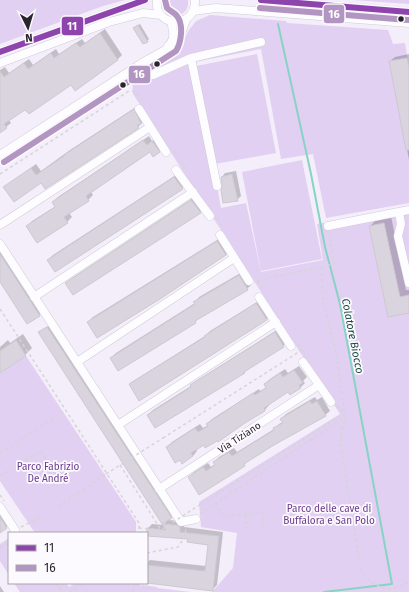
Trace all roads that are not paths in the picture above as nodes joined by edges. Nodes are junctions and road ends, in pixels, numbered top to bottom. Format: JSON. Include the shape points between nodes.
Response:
{"nodes":[{"id":1,"x":145,"y":0,"type":"edge"},
{"id":2,"x":157,"y":0,"type":"edge"},
{"id":3,"x":195,"y":0,"type":"edge"},
{"id":4,"x":261,"y":0,"type":"edge"},
{"id":5,"x":193,"y":11,"type":"junction"},
{"id":6,"x":409,"y":12,"type":"edge"},
{"id":7,"x":161,"y":15,"type":"junction"},
{"id":8,"x":187,"y":18,"type":"junction"},
{"id":9,"x":171,"y":21,"type":"junction"},
{"id":10,"x":409,"y":23,"type":"edge"},
{"id":11,"x":260,"y":42,"type":"dead end"},
{"id":12,"x":0,"y":52,"type":"edge"},
{"id":13,"x":160,"y":53,"type":"junction"},
{"id":14,"x":191,"y":58,"type":"junction"},
{"id":15,"x":0,"y":63,"type":"edge"},
{"id":16,"x":142,"y":63,"type":"junction"},
{"id":17,"x":142,"y":107,"type":"road end"},
{"id":18,"x":150,"y":127,"type":"junction"},
{"id":19,"x":170,"y":151,"type":"road end"},
{"id":20,"x":0,"y":155,"type":"edge"},
{"id":21,"x":176,"y":170,"type":"dead end"},
{"id":22,"x":217,"y":186,"type":"dead end"},
{"id":23,"x":193,"y":192,"type":"junction"},
{"id":24,"x":409,"y":210,"type":"edge"},
{"id":25,"x":399,"y":212,"type":"junction"},
{"id":26,"x":213,"y":216,"type":"road end"},
{"id":27,"x":0,"y":225,"type":"edge"},
{"id":28,"x":328,"y":226,"type":"road end"},
{"id":29,"x":222,"y":232,"type":"road end"},
{"id":30,"x":0,"y":244,"type":"edge"},
{"id":31,"x":234,"y":258,"type":"junction"},
{"id":32,"x":253,"y":281,"type":"road end"},
{"id":33,"x":409,"y":283,"type":"edge"},
{"id":34,"x":262,"y":296,"type":"road end"},
{"id":35,"x":34,"y":297,"type":"junction"},
{"id":36,"x":276,"y":322,"type":"junction"},
{"id":37,"x":295,"y":345,"type":"road end"},
{"id":38,"x":304,"y":359,"type":"road end"},
{"id":39,"x":77,"y":362,"type":"junction"},
{"id":40,"x":319,"y":385,"type":"junction"},
{"id":41,"x":333,"y":402,"type":"road end"},
{"id":42,"x":118,"y":425,"type":"junction"},
{"id":43,"x":159,"y":489,"type":"junction"},
{"id":44,"x":0,"y":507,"type":"edge"},
{"id":45,"x":196,"y":519,"type":"road end"},
{"id":46,"x":18,"y":529,"type":"road end"}],
"edges":[{"from":1,"to":12,"type":"street"},
{"from":2,"to":7,"type":"street"},
{"from":3,"to":5,"type":"street"},
{"from":4,"to":6,"type":"street"},
{"from":5,"to":8,"type":"street"},
{"from":5,"to":10,"type":"street","via":[[216,8]]},
{"from":7,"to":9,"type":"street"},
{"from":7,"to":15,"type":"street","via":[[144,13],[109,22]]},
{"from":8,"to":9,"type":"street","via":[[177,22]]},
{"from":8,"to":13,"type":"street","via":[[178,40]]},
{"from":9,"to":13,"type":"street","via":[[174,34],[172,43]]},
{"from":11,"to":14,"type":"street"},
{"from":13,"to":16,"type":"street"},
{"from":14,"to":16,"type":"street","via":[[153,75]]},
{"from":14,"to":22,"type":"street"},
{"from":16,"to":20,"type":"street"},
{"from":17,"to":18,"type":"street"},
{"from":18,"to":19,"type":"street"},
{"from":18,"to":27,"type":"street"},
{"from":21,"to":23,"type":"street"},
{"from":23,"to":26,"type":"street"},
{"from":23,"to":35,"type":"street"},
{"from":24,"to":25,"type":"street"},
{"from":25,"to":28,"type":"street"},
{"from":25,"to":33,"type":"street","via":[[401,224],[398,236]]},
{"from":29,"to":31,"type":"street"},
{"from":30,"to":35,"type":"street"},
{"from":31,"to":32,"type":"street"},
{"from":31,"to":39,"type":"street"},
{"from":34,"to":36,"type":"street"},
{"from":35,"to":39,"type":"street"},
{"from":36,"to":37,"type":"street"},
{"from":36,"to":42,"type":"street"},
{"from":38,"to":40,"type":"street"},
{"from":39,"to":42,"type":"street"},
{"from":40,"to":41,"type":"street"},
{"from":40,"to":43,"type":"street","name":"Via Tiziano"},
{"from":42,"to":43,"type":"street"},
{"from":43,"to":45,"type":"street","via":[[181,522]]},
{"from":44,"to":46,"type":"street"}]}
